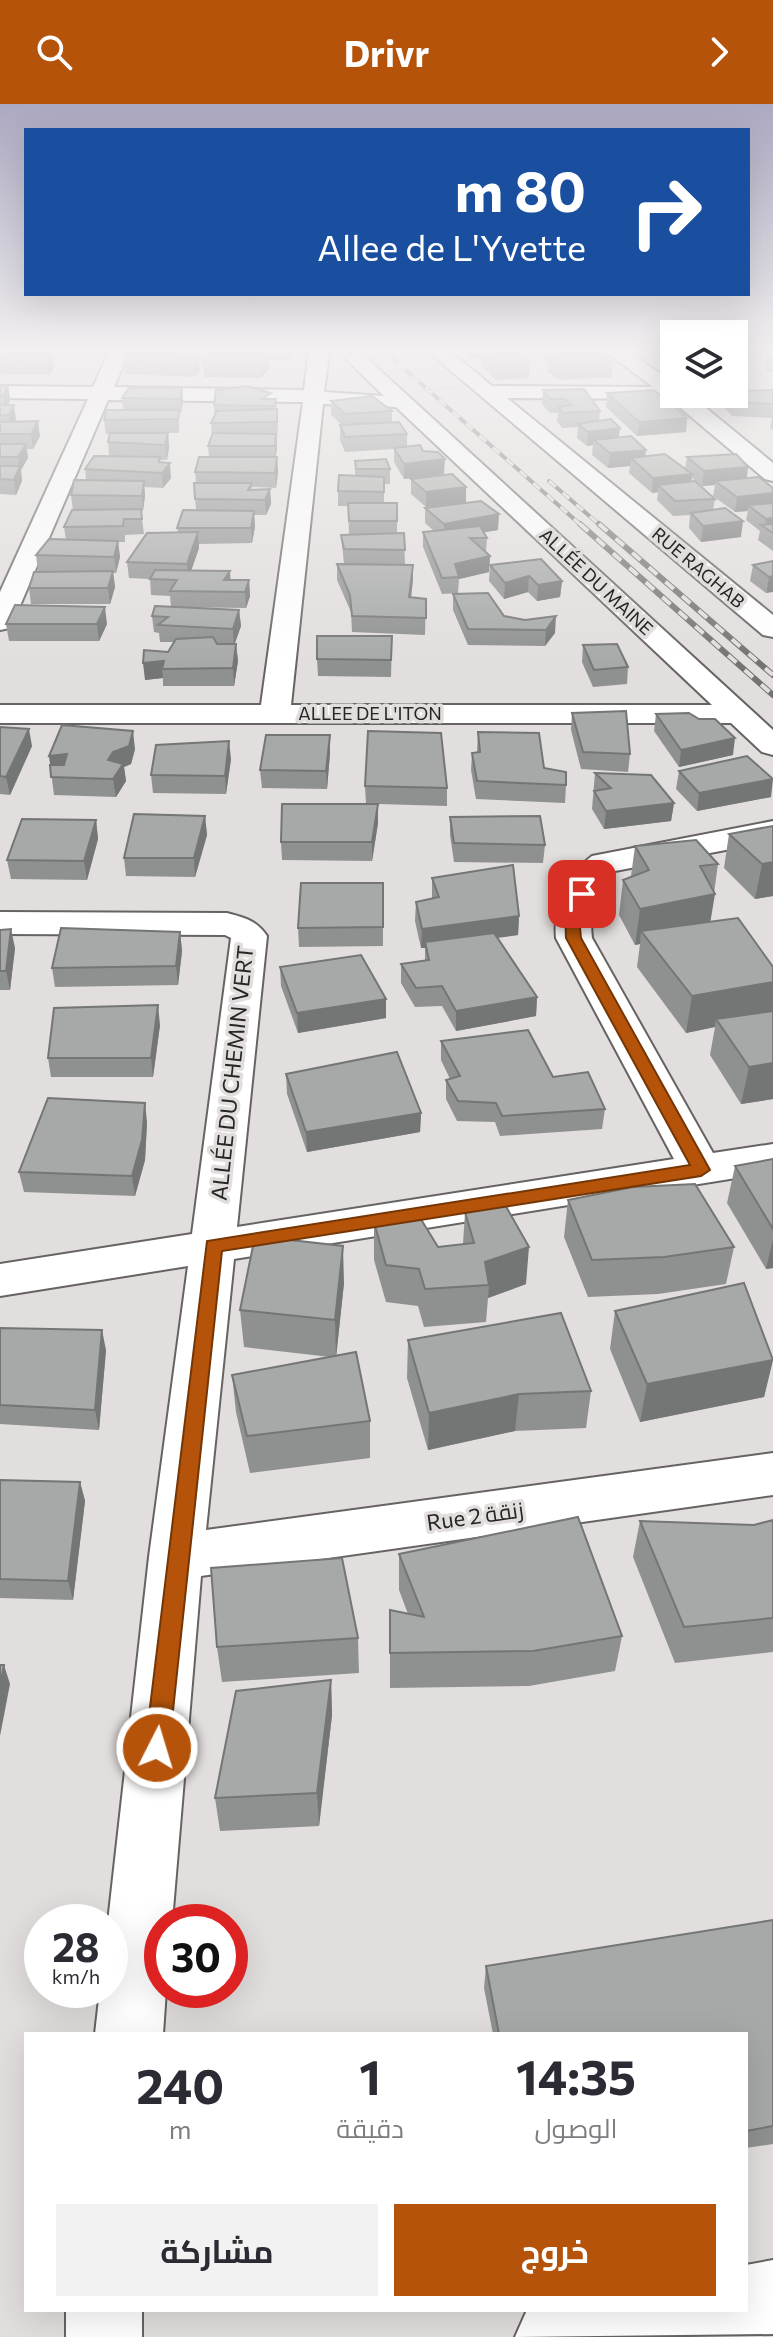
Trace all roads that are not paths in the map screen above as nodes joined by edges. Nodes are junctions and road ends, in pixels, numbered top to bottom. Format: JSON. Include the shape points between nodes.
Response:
{"nodes":[{"id":1,"x":73,"y":456,"type":"edge"},
{"id":2,"x":307,"y":456,"type":"edge"},
{"id":3,"x":469,"y":456,"type":"edge"},
{"id":4,"x":565,"y":456,"type":"edge"},
{"id":5,"x":751,"y":456,"type":"edge"},
{"id":6,"x":773,"y":474,"type":"edge"},
{"id":7,"x":0,"y":622,"type":"edge"},
{"id":8,"x":773,"y":629,"type":"edge"},
{"id":9,"x":0,"y":714,"type":"edge"},
{"id":10,"x":275,"y":714,"type":"junction"},
{"id":11,"x":740,"y":714,"type":"junction"},
{"id":12,"x":773,"y":746,"type":"edge"},
{"id":13,"x":773,"y":831,"type":"edge"},
{"id":14,"x":0,"y":923,"type":"edge"},
{"id":15,"x":773,"y":1158,"type":"edge"},
{"id":16,"x":701,"y":1170,"type":"junction"},
{"id":17,"x":213,"y":1246,"type":"junction"},
{"id":18,"x":0,"y":1280,"type":"edge"},
{"id":19,"x":773,"y":1474,"type":"edge"},
{"id":20,"x":176,"y":1557,"type":"junction"},
{"id":21,"x":129,"y":2032,"type":"edge"},
{"id":22,"x":773,"y":2297,"type":"edge"},
{"id":23,"x":748,"y":2302,"type":"edge"},
{"id":24,"x":104,"y":2312,"type":"edge"},
{"id":25,"x":692,"y":2312,"type":"edge"},
{"id":26,"x":104,"y":2337,"type":"edge"},
{"id":27,"x":553,"y":2337,"type":"edge"}],
"edges":[{"from":1,"to":7,"type":"street"},
{"from":2,"to":10,"type":"street"},
{"from":3,"to":11,"type":"street","name":"ALLÉE DU MAINE"},
{"from":4,"to":8,"type":"street","name":"RUE RAGHAB"},
{"from":5,"to":6,"type":"street"},
{"from":9,"to":10,"type":"street","name":"ALLEE DE L'ITON"},
{"from":10,"to":11,"type":"street","name":"ALLEE DE L'ITON"},
{"from":11,"to":12,"type":"street","name":"ALLÉE DU MAINE"},
{"from":13,"to":16,"type":"street","via":[[604,863],[593,871],[572,917],[574,938]]},
{"from":14,"to":17,"type":"street","name":"ALLÉE DU CHEMIN VERT","via":[[227,924],[246,931]]},
{"from":15,"to":16,"type":"street"},
{"from":16,"to":17,"type":"street"},
{"from":17,"to":18,"type":"street"},
{"from":17,"to":20,"type":"street","name":"ALLÉE DU CHEMIN VERT"},
{"from":19,"to":20,"type":"street","name":"Rue 2 زنقة"},
{"from":20,"to":21,"type":"street","name":"ALLÉE DU CHEMIN VERT"},
{"from":22,"to":23,"type":"street"},
{"from":24,"to":26,"type":"street"},
{"from":25,"to":27,"type":"street"}]}
